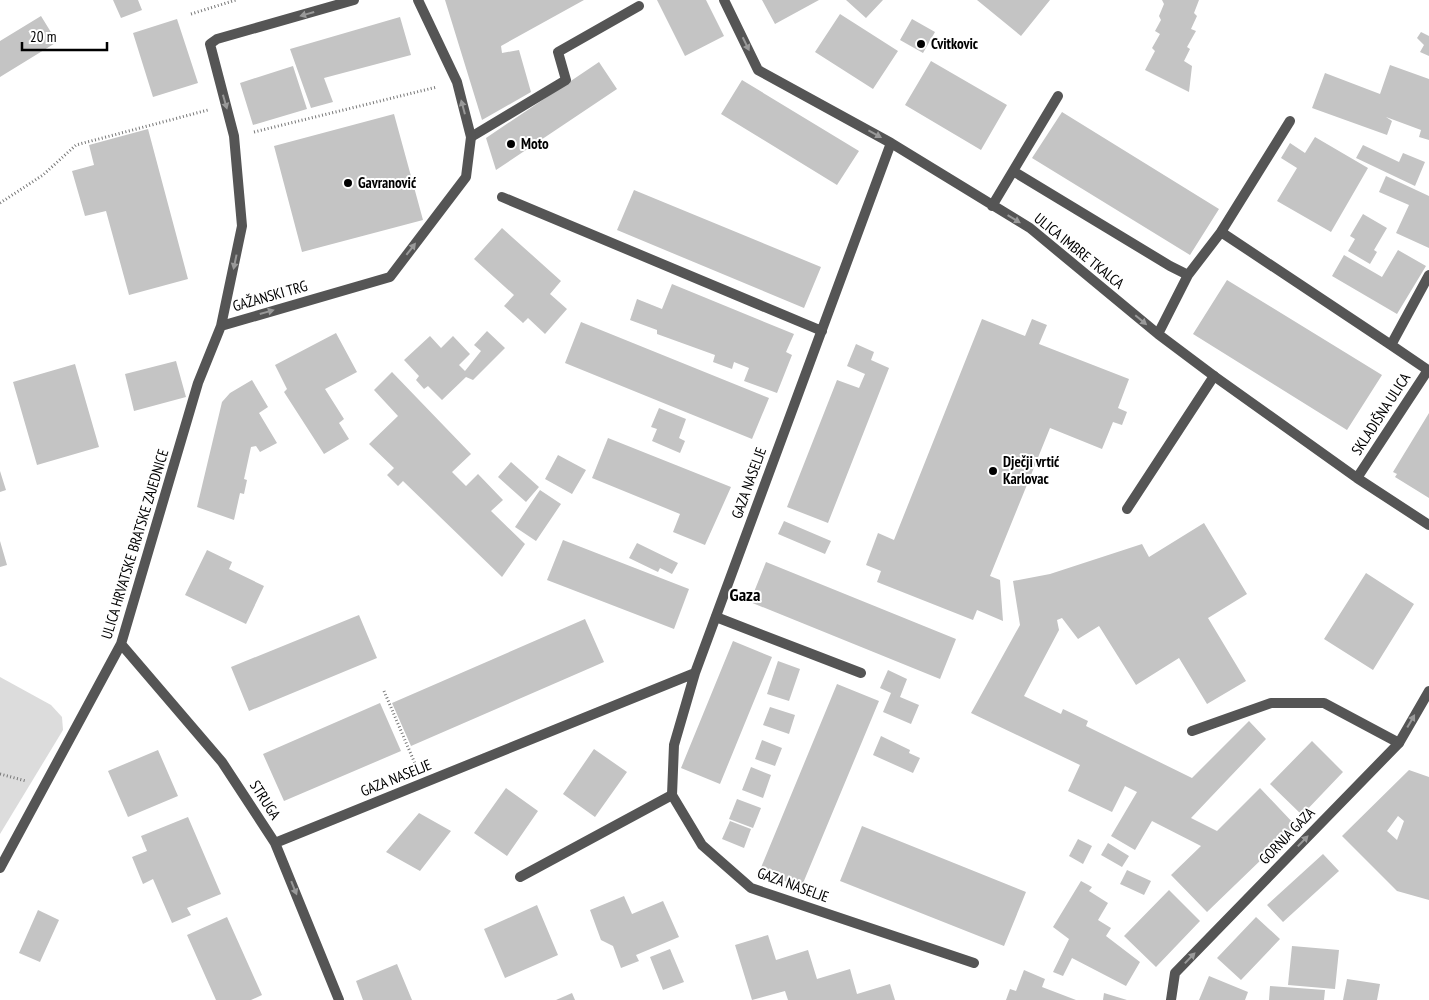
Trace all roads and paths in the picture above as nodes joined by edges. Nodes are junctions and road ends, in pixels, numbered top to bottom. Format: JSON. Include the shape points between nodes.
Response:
{"nodes":[{"id":1,"x":236,"y":0,"type":"edge"},
{"id":2,"x":354,"y":0,"type":"edge"},
{"id":3,"x":418,"y":0,"type":"edge"},
{"id":4,"x":724,"y":0,"type":"edge"},
{"id":5,"x":639,"y":6,"type":"dead end"},
{"id":6,"x":192,"y":14,"type":"dead end"},
{"id":7,"x":457,"y":82,"type":"junction"},
{"id":8,"x":1058,"y":96,"type":"dead end"},
{"id":9,"x":226,"y":106,"type":"junction"},
{"id":10,"x":1290,"y":122,"type":"dead end"},
{"id":11,"x":234,"y":136,"type":"junction"},
{"id":12,"x":471,"y":137,"type":"junction"},
{"id":13,"x":892,"y":143,"type":"junction"},
{"id":14,"x":1013,"y":171,"type":"junction"},
{"id":15,"x":502,"y":198,"type":"dead end"},
{"id":16,"x":0,"y":203,"type":"edge"},
{"id":17,"x":992,"y":206,"type":"junction"},
{"id":18,"x":1221,"y":232,"type":"junction"},
{"id":19,"x":1188,"y":275,"type":"junction"},
{"id":20,"x":1429,"y":275,"type":"edge"},
{"id":21,"x":220,"y":326,"type":"junction"},
{"id":22,"x":822,"y":331,"type":"junction"},
{"id":23,"x":1158,"y":334,"type":"junction"},
{"id":24,"x":1391,"y":345,"type":"junction"},
{"id":25,"x":1428,"y":371,"type":"edge"},
{"id":26,"x":1214,"y":376,"type":"junction"},
{"id":27,"x":1357,"y":478,"type":"junction"},
{"id":28,"x":1126,"y":509,"type":"dead end"},
{"id":29,"x":1429,"y":525,"type":"edge"},
{"id":30,"x":716,"y":616,"type":"junction"},
{"id":31,"x":121,"y":644,"type":"junction"},
{"id":32,"x":695,"y":673,"type":"junction"},
{"id":33,"x":861,"y":673,"type":"dead end"},
{"id":34,"x":384,"y":691,"type":"dead end"},
{"id":35,"x":1429,"y":691,"type":"edge"},
{"id":36,"x":1192,"y":731,"type":"dead end"},
{"id":37,"x":1398,"y":743,"type":"junction"},
{"id":38,"x":424,"y":783,"type":"junction"},
{"id":39,"x":672,"y":795,"type":"junction"},
{"id":40,"x":275,"y":843,"type":"junction"},
{"id":41,"x":0,"y":868,"type":"edge"},
{"id":42,"x":520,"y":877,"type":"dead end"},
{"id":43,"x":974,"y":963,"type":"dead end"},
{"id":44,"x":339,"y":1000,"type":"edge"},
{"id":45,"x":1171,"y":1000,"type":"edge"}],
"edges":[{"from":1,"to":6,"type":"path"},
{"from":2,"to":9,"type":"street","name":"GAŽANSKI TRG","one_way":true,"via":[[216,39],[210,44],[210,50]]},
{"from":3,"to":7,"type":"street","name":"GAŽANSKI TRG"},
{"from":4,"to":13,"type":"street","name":"ULICA IMBRE TKALCA","one_way":true,"via":[[758,70]]},
{"from":5,"to":12,"type":"street","via":[[558,52],[566,80]]},
{"from":7,"to":11,"type":"path"},
{"from":12,"to":7,"type":"street","name":"GAŽANSKI TRG","one_way":true},
{"from":8,"to":14,"type":"street"},
{"from":9,"to":11,"type":"street","name":"GAŽANSKI TRG"},
{"from":9,"to":16,"type":"path","via":[[76,145],[43,175]]},
{"from":10,"to":18,"type":"street"},
{"from":11,"to":21,"type":"street","name":"GAŽANSKI TRG","one_way":true,"via":[[242,226]]},
{"from":21,"to":12,"type":"street","name":"GAŽANSKI TRG","one_way":true,"via":[[390,277],[466,178]]},
{"from":13,"to":17,"type":"street","name":"ULICA IMBRE TKALCA"},
{"from":13,"to":22,"type":"street","name":"GAZA NASELJE"},
{"from":14,"to":17,"type":"street"},
{"from":14,"to":19,"type":"street"},
{"from":15,"to":22,"type":"street"},
{"from":17,"to":23,"type":"street","name":"ULICA IMBRE TKALCA","one_way":true,"via":[[1030,228]]},
{"from":18,"to":19,"type":"street"},
{"from":18,"to":24,"type":"street","name":"SKLADIŠNA ULICA"},
{"from":19,"to":23,"type":"street"},
{"from":20,"to":24,"type":"street"},
{"from":21,"to":31,"type":"street","name":"ULICA HRVATSKE BRATSKE ZAJEDNICE","via":[[198,383]]},
{"from":22,"to":30,"type":"street","name":"GAZA NASELJE"},
{"from":23,"to":26,"type":"street","name":"ULICA IMBRE TKALCA"},
{"from":24,"to":25,"type":"street","name":"SKLADIŠNA ULICA"},
{"from":25,"to":27,"type":"street","name":"SKLADIŠNA ULICA"},
{"from":26,"to":27,"type":"street","name":"ULICA IMBRE TKALCA"},
{"from":26,"to":28,"type":"street"},
{"from":27,"to":29,"type":"street","name":"ULICA IMBRE TKALCA"},
{"from":30,"to":32,"type":"street","name":"GAZA NASELJE"},
{"from":30,"to":33,"type":"street"},
{"from":31,"to":40,"type":"street","name":"STRUGA","via":[[222,762]]},
{"from":31,"to":41,"type":"street","name":"ULICA HRVATSKE BRATSKE ZAJEDNICE"},
{"from":32,"to":38,"type":"street","name":"GAZA NASELJE"},
{"from":32,"to":39,"type":"street","name":"GAZA NASELJE","via":[[674,745]]},
{"from":34,"to":38,"type":"path"},
{"from":37,"to":35,"type":"street","name":"GORNJA GAZA","one_way":true},
{"from":36,"to":37,"type":"street","via":[[1271,703],[1324,703]]},
{"from":45,"to":37,"type":"street","name":"GORNJA GAZA","one_way":true,"via":[[1175,973]]},
{"from":38,"to":40,"type":"street","name":"GAZA NASELJE"},
{"from":39,"to":42,"type":"street"},
{"from":39,"to":43,"type":"street","name":"GAZA NASELJE","via":[[702,845],[751,888]]},
{"from":40,"to":44,"type":"street","name":"STRUGA","one_way":true}]}
